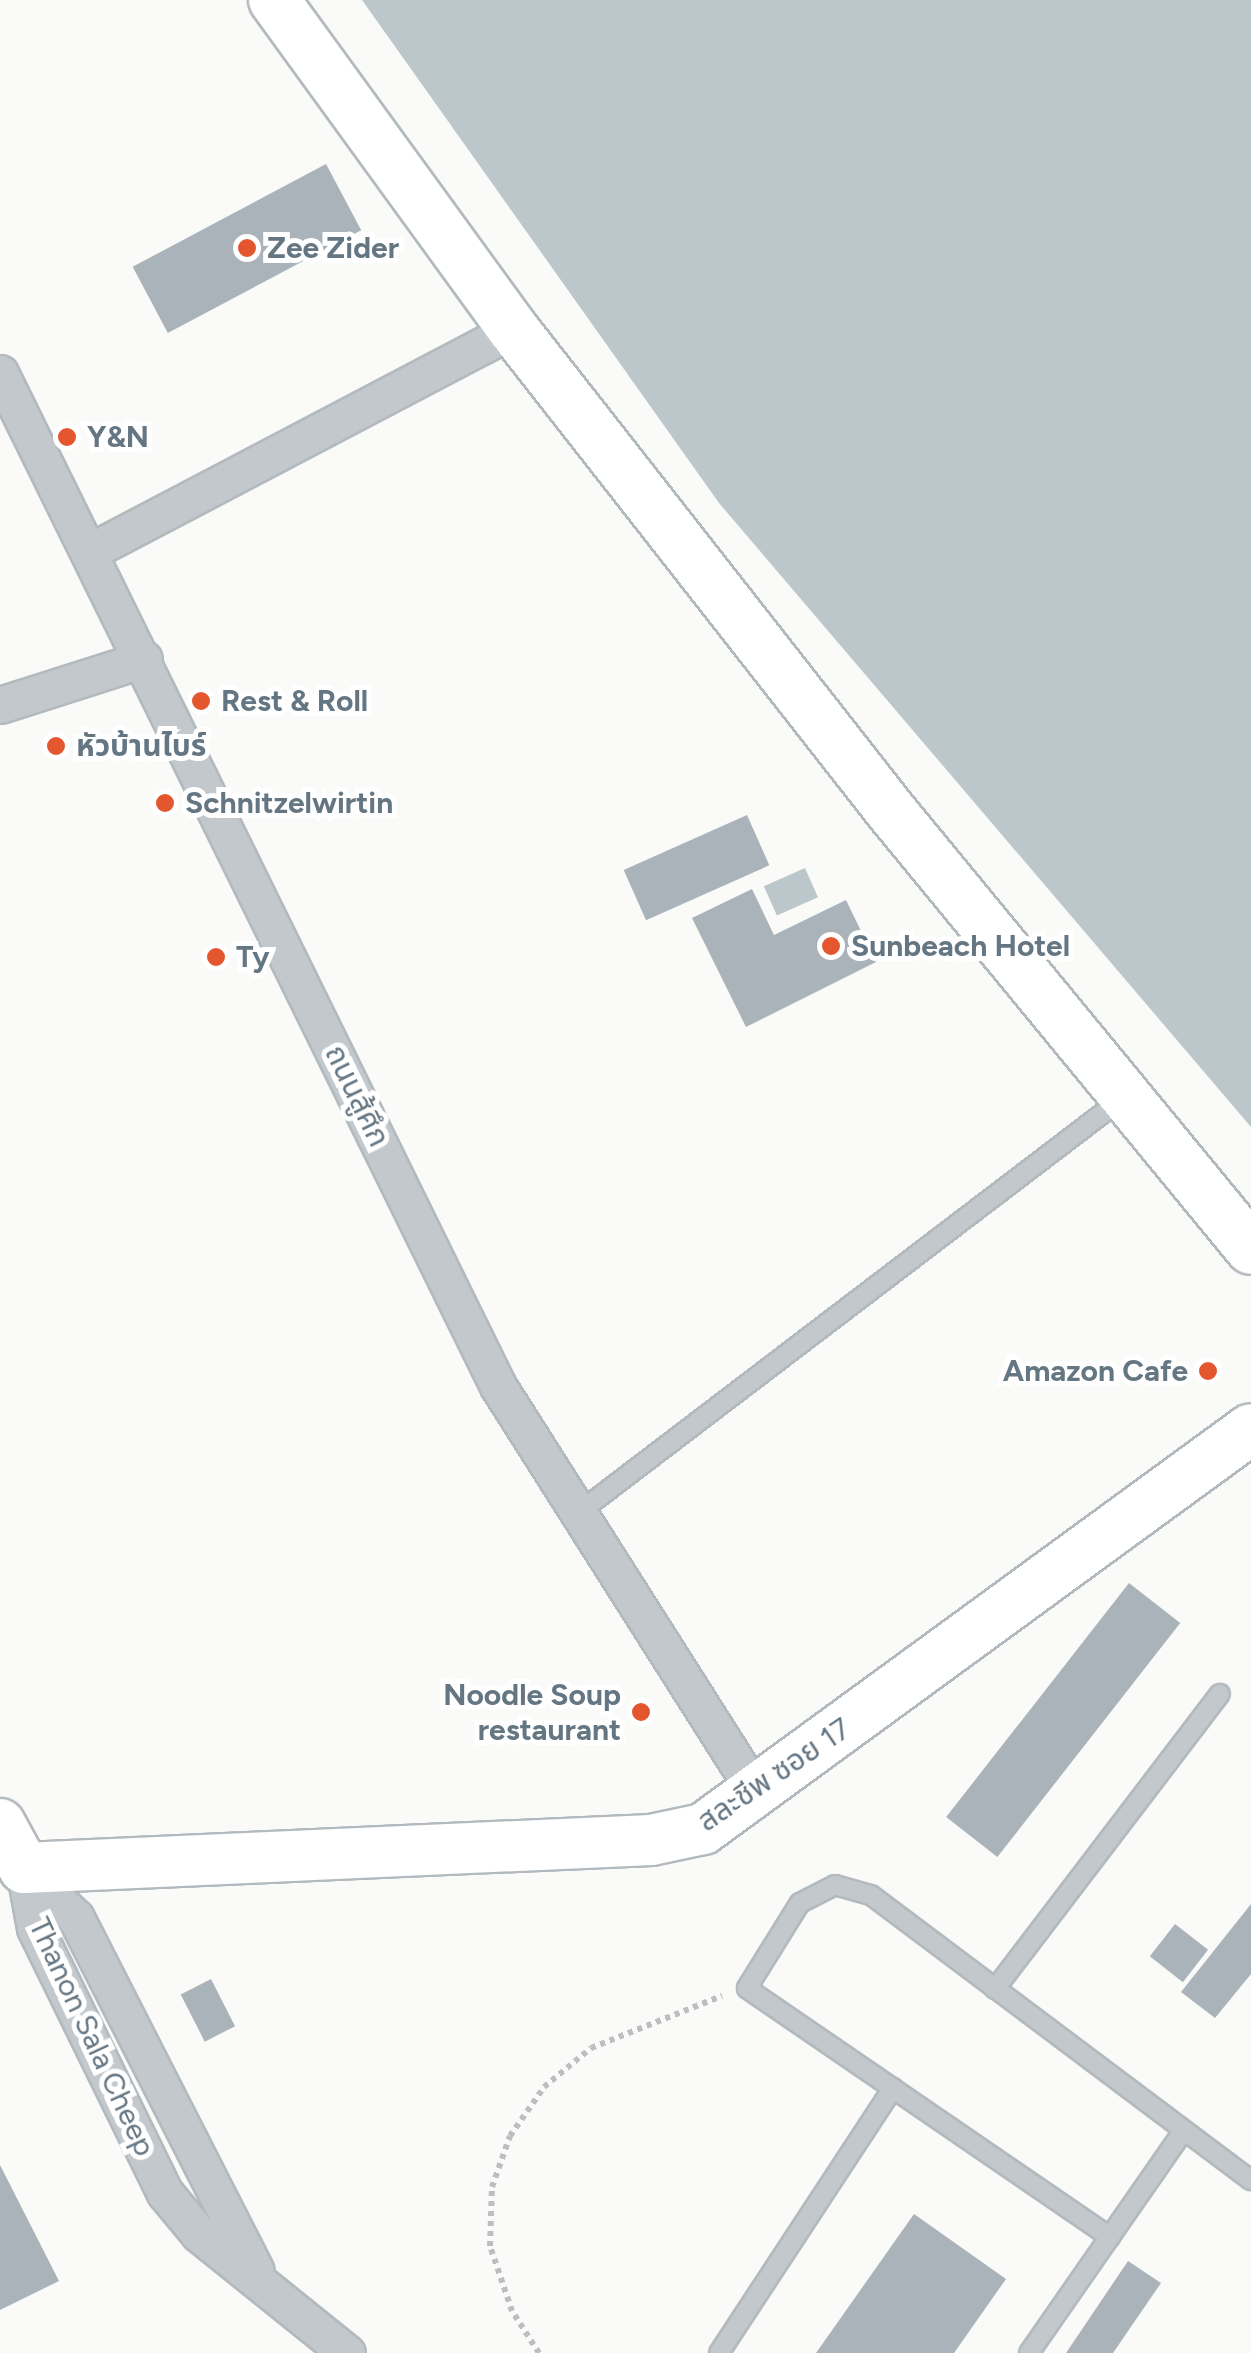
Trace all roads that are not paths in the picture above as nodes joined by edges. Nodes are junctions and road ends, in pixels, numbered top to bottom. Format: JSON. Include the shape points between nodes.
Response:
{"nodes":[{"id":1,"x":274,"y":0,"type":"edge"},
{"id":2,"x":513,"y":329,"type":"junction"},
{"id":3,"x":0,"y":373,"type":"edge"},
{"id":4,"x":90,"y":551,"type":"junction"},
{"id":5,"x":144,"y":658,"type":"junction"},
{"id":6,"x":0,"y":705,"type":"edge"},
{"id":7,"x":1124,"y":1097,"type":"junction"},
{"id":8,"x":1251,"y":1249,"type":"edge"},
{"id":9,"x":1251,"y":1429,"type":"edge"},
{"id":10,"x":578,"y":1512,"type":"junction"},
{"id":11,"x":1220,"y":1694,"type":"dead end"},
{"id":12,"x":757,"y":1794,"type":"junction"},
{"id":13,"x":0,"y":1824,"type":"edge"},
{"id":14,"x":24,"y":1868,"type":"junction"},
{"id":15,"x":995,"y":1989,"type":"junction"},
{"id":16,"x":893,"y":2088,"type":"junction"},
{"id":17,"x":1182,"y":2133,"type":"junction"},
{"id":18,"x":1251,"y":2180,"type":"edge"},
{"id":19,"x":1110,"y":2237,"type":"junction"},
{"id":20,"x":347,"y":2353,"type":"edge"},
{"id":21,"x":720,"y":2353,"type":"edge"},
{"id":22,"x":1028,"y":2353,"type":"edge"}],
"edges":[{"from":1,"to":2,"type":"street"},
{"from":2,"to":4,"type":"street"},
{"from":2,"to":7,"type":"street","via":[[966,907]]},
{"from":3,"to":4,"type":"street","name":"ถนนสู้ศึก"},
{"from":4,"to":5,"type":"street","name":"ถนนสู้ศึก"},
{"from":5,"to":6,"type":"street"},
{"from":5,"to":10,"type":"street","name":"ถนนสู้ศึก","via":[[498,1386]]},
{"from":7,"to":8,"type":"street"},
{"from":7,"to":10,"type":"lane"},
{"from":9,"to":12,"type":"street","name":"สละชีพ ซอย 17"},
{"from":10,"to":12,"type":"street","name":"ถนนสู้ศึก"},
{"from":11,"to":15,"type":"lane"},
{"from":12,"to":14,"type":"street","name":"สละชีพ ซอย 17","via":[[703,1829],[650,1840]]},
{"from":13,"to":14,"type":"street"},
{"from":14,"to":20,"type":"street","name":"Thanon Sala Cheep","via":[[35,1928],[165,2193],[200,2234]]},
{"from":15,"to":16,"type":"lane","via":[[870,1894],[835,1885],[800,1903],[747,1988]]},
{"from":15,"to":17,"type":"lane"},
{"from":16,"to":19,"type":"lane"},
{"from":16,"to":21,"type":"lane"},
{"from":17,"to":18,"type":"lane"},
{"from":17,"to":19,"type":"lane"},
{"from":19,"to":22,"type":"lane"}]}
